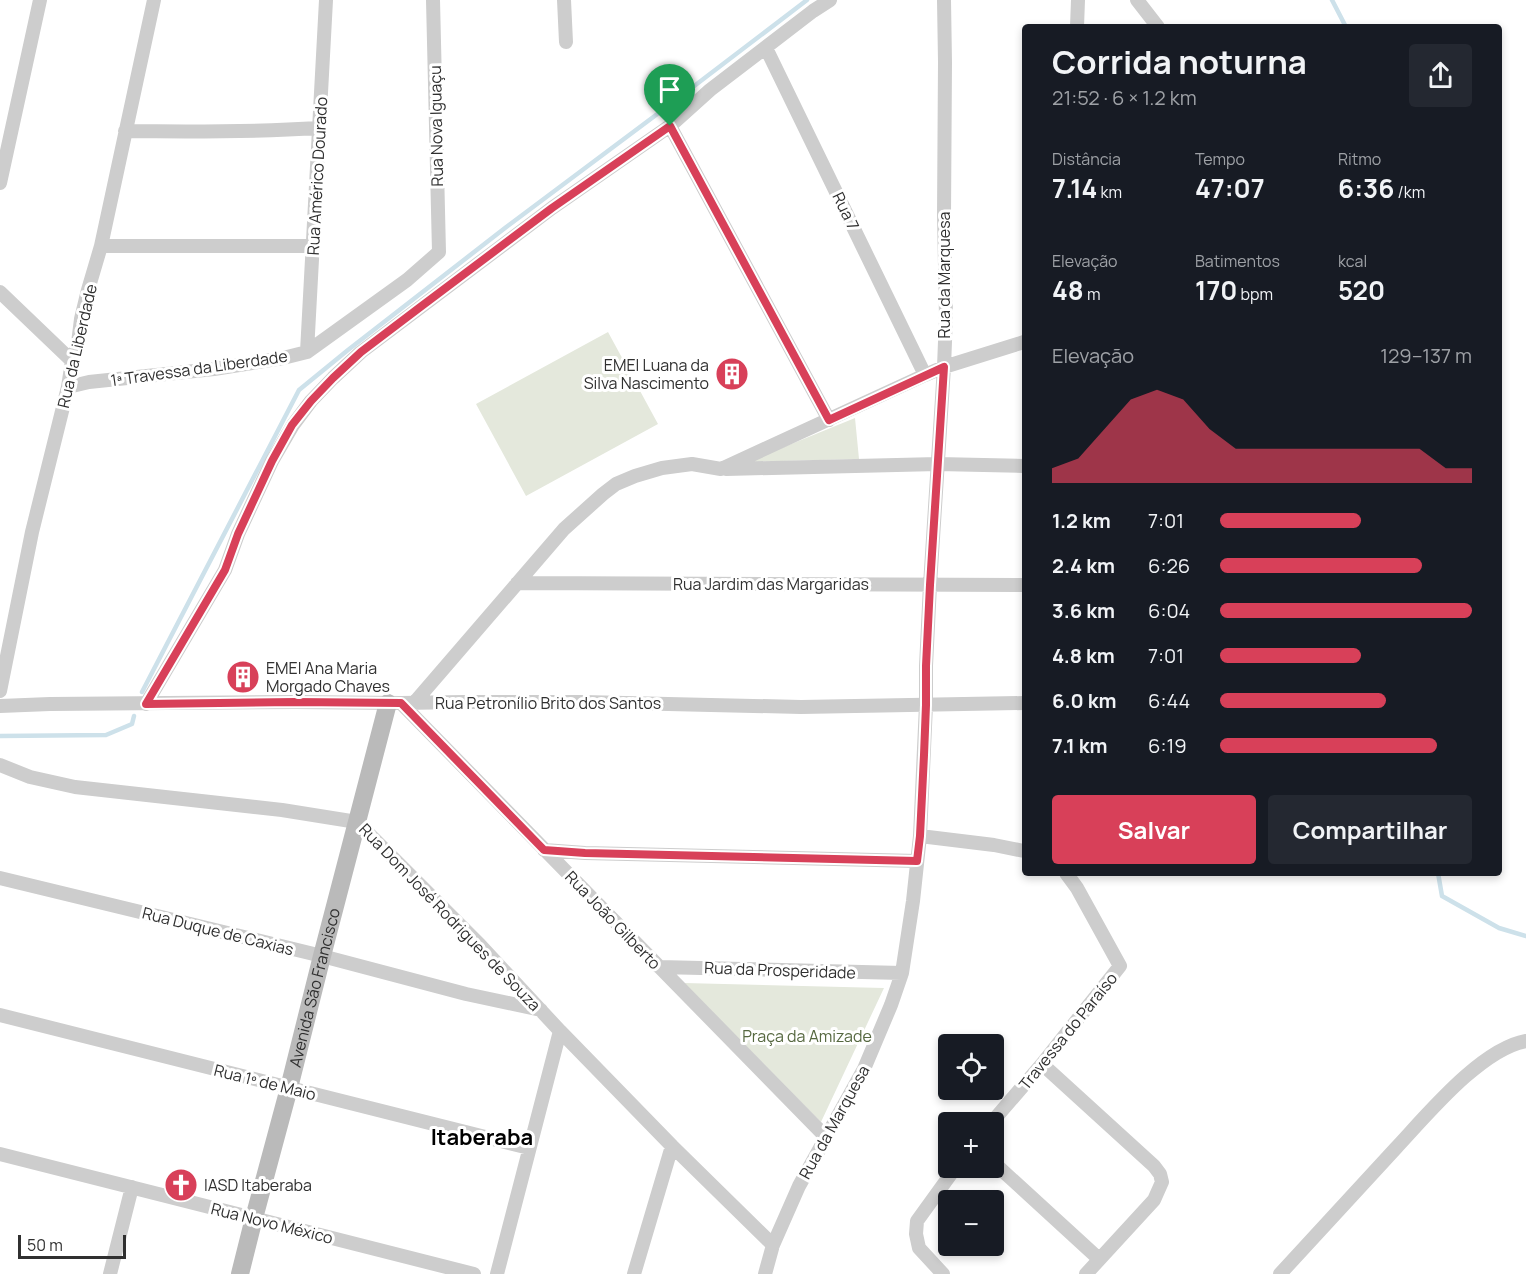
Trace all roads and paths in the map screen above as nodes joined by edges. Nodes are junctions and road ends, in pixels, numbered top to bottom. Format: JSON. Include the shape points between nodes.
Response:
{"nodes":[{"id":1,"x":40,"y":0,"type":"edge"},
{"id":2,"x":154,"y":0,"type":"edge"},
{"id":3,"x":326,"y":0,"type":"edge"},
{"id":4,"x":433,"y":0,"type":"edge"},
{"id":5,"x":564,"y":0,"type":"edge"},
{"id":6,"x":830,"y":0,"type":"edge"},
{"id":7,"x":944,"y":0,"type":"edge"},
{"id":8,"x":1078,"y":0,"type":"edge"},
{"id":9,"x":1137,"y":0,"type":"edge"},
{"id":10,"x":1077,"y":24,"type":"edge"},
{"id":11,"x":1156,"y":24,"type":"edge"},
{"id":12,"x":566,"y":42,"type":"dead end"},
{"id":13,"x":766,"y":48,"type":"junction"},
{"id":14,"x":670,"y":126,"type":"junction"},
{"id":15,"x":319,"y":128,"type":"junction"},
{"id":16,"x":125,"y":131,"type":"junction"},
{"id":17,"x":0,"y":183,"type":"edge"},
{"id":18,"x":101,"y":246,"type":"junction"},
{"id":19,"x":313,"y":246,"type":"junction"},
{"id":20,"x":439,"y":252,"type":"joint"},
{"id":21,"x":0,"y":292,"type":"edge"},
{"id":22,"x":1022,"y":343,"type":"edge"},
{"id":23,"x":307,"y":352,"type":"junction"},
{"id":24,"x":72,"y":362,"type":"junction"},
{"id":25,"x":944,"y":367,"type":"junction"},
{"id":26,"x":925,"y":375,"type":"junction"},
{"id":27,"x":69,"y":387,"type":"junction"},
{"id":28,"x":829,"y":420,"type":"junction"},
{"id":29,"x":938,"y":464,"type":"junction"},
{"id":30,"x":1022,"y":466,"type":"edge"},
{"id":31,"x":721,"y":469,"type":"junction"},
{"id":32,"x":517,"y":583,"type":"junction"},
{"id":33,"x":930,"y":585,"type":"junction"},
{"id":34,"x":1022,"y":585,"type":"edge"},
{"id":35,"x":0,"y":691,"type":"edge"},
{"id":36,"x":401,"y":703,"type":"junction"},
{"id":37,"x":146,"y":704,"type":"junction"},
{"id":38,"x":1022,"y":704,"type":"edge"},
{"id":39,"x":926,"y":705,"type":"junction"},
{"id":40,"x":0,"y":706,"type":"edge"},
{"id":41,"x":0,"y":765,"type":"edge"},
{"id":42,"x":357,"y":822,"type":"junction"},
{"id":43,"x":920,"y":836,"type":"junction"},
{"id":44,"x":544,"y":850,"type":"junction"},
{"id":45,"x":1022,"y":851,"type":"edge"},
{"id":46,"x":917,"y":861,"type":"junction"},
{"id":47,"x":1068,"y":876,"type":"edge"},
{"id":48,"x":0,"y":878,"type":"edge"},
{"id":49,"x":322,"y":956,"type":"junction"},
{"id":50,"x":659,"y":967,"type":"junction"},
{"id":51,"x":902,"y":973,"type":"junction"},
{"id":52,"x":541,"y":1010,"type":"junction"},
{"id":53,"x":0,"y":1015,"type":"edge"},
{"id":54,"x":560,"y":1031,"type":"junction"},
{"id":55,"x":1526,"y":1041,"type":"edge"},
{"id":56,"x":1042,"y":1064,"type":"junction"},
{"id":57,"x":289,"y":1088,"type":"junction"},
{"id":58,"x":1001,"y":1112,"type":"edge"},
{"id":59,"x":826,"y":1137,"type":"junction"},
{"id":60,"x":672,"y":1146,"type":"junction"},
{"id":61,"x":529,"y":1148,"type":"junction"},
{"id":62,"x":0,"y":1154,"type":"edge"},
{"id":63,"x":1004,"y":1172,"type":"edge"},
{"id":64,"x":948,"y":1178,"type":"edge"},
{"id":65,"x":132,"y":1187,"type":"junction"},
{"id":66,"x":254,"y":1218,"type":"junction"},
{"id":67,"x":773,"y":1245,"type":"junction"},
{"id":68,"x":1099,"y":1259,"type":"junction"},
{"id":69,"x":110,"y":1274,"type":"edge"},
{"id":70,"x":240,"y":1274,"type":"edge"},
{"id":71,"x":474,"y":1274,"type":"edge"},
{"id":72,"x":497,"y":1274,"type":"edge"},
{"id":73,"x":634,"y":1274,"type":"edge"},
{"id":74,"x":765,"y":1274,"type":"edge"},
{"id":75,"x":943,"y":1274,"type":"edge"},
{"id":76,"x":1086,"y":1274,"type":"edge"},
{"id":77,"x":1280,"y":1274,"type":"edge"}],
"edges":[{"from":1,"to":17,"type":"street"},
{"from":2,"to":16,"type":"street","name":"Rua da Liberdade"},
{"from":3,"to":15,"type":"street","name":"Rua Américo Dourado"},
{"from":4,"to":20,"type":"street","name":"Rua Nova Iguaçu"},
{"from":5,"to":12,"type":"street"},
{"from":6,"to":13,"type":"street"},
{"from":7,"to":25,"type":"street","name":"Rua da Marquesa"},
{"from":8,"to":10,"type":"street"},
{"from":9,"to":11,"type":"street"},
{"from":13,"to":14,"type":"street"},
{"from":13,"to":26,"type":"street","name":"Rua 7"},
{"from":14,"to":28,"type":"street"},
{"from":14,"to":37,"type":"street","via":[[410,314],[361,352],[311,401],[272,461],[225,570]]},
{"from":15,"to":16,"type":"street"},
{"from":15,"to":19,"type":"street","name":"Rua Américo Dourado"},
{"from":16,"to":18,"type":"street","name":"Rua da Liberdade"},
{"from":18,"to":19,"type":"street"},
{"from":18,"to":24,"type":"street","name":"Rua da Liberdade"},
{"from":19,"to":23,"type":"street","name":"Rua Américo Dourado"},
{"from":20,"to":23,"type":"street","name":"1ª Travessa da Liberdade"},
{"from":21,"to":24,"type":"street"},
{"from":22,"to":25,"type":"street"},
{"from":23,"to":27,"type":"street","name":"1ª Travessa da Liberdade","via":[[214,369]]},
{"from":24,"to":27,"type":"street","name":"Rua da Liberdade"},
{"from":25,"to":26,"type":"street"},
{"from":25,"to":29,"type":"street","name":"Rua da Marquesa"},
{"from":26,"to":28,"type":"street"},
{"from":27,"to":35,"type":"street","name":"Rua da Liberdade","via":[[32,532]]},
{"from":28,"to":31,"type":"street"},
{"from":29,"to":30,"type":"street"},
{"from":29,"to":31,"type":"street"},
{"from":29,"to":33,"type":"street","name":"Rua da Marquesa"},
{"from":31,"to":32,"type":"street","via":[[692,464],[616,484],[564,530]]},
{"from":32,"to":33,"type":"street","name":"Rua Jardim das Margaridas"},
{"from":32,"to":36,"type":"street","via":[[470,639]]},
{"from":33,"to":34,"type":"street","name":"Rua Jardim das Margaridas"},
{"from":33,"to":39,"type":"street","name":"Rua da Marquesa"},
{"from":36,"to":37,"type":"street","name":"Rua Petronílio Brito dos Santos"},
{"from":36,"to":39,"type":"street","name":"Rua Petronílio Brito dos Santos"},
{"from":36,"to":42,"type":"street","name":"Avenida São Francisco"},
{"from":36,"to":44,"type":"street","name":"Rua João Gilberto"},
{"from":37,"to":40,"type":"street","name":"Rua Petronílio Brito dos Santos"},
{"from":38,"to":39,"type":"street","name":"Rua Petronílio Brito dos Santos"},
{"from":39,"to":43,"type":"street","name":"Rua da Marquesa"},
{"from":41,"to":42,"type":"street","name":"Rua Dom José Rodrigues de Souza","via":[[30,777],[75,787]]},
{"from":42,"to":49,"type":"street","name":"Avenida São Francisco"},
{"from":42,"to":52,"type":"street","name":"Rua Dom José Rodrigues de Souza"},
{"from":43,"to":45,"type":"street"},
{"from":43,"to":46,"type":"street","name":"Rua da Marquesa"},
{"from":44,"to":46,"type":"street"},
{"from":44,"to":50,"type":"street","name":"Rua João Gilberto"},
{"from":46,"to":51,"type":"street","name":"Rua da Marquesa"},
{"from":47,"to":56,"type":"street","name":"Travessa do Paraíso","via":[[1120,966]]},
{"from":48,"to":49,"type":"street","name":"Rua Duque de Caxias"},
{"from":49,"to":52,"type":"street","name":"Rua Duque de Caxias"},
{"from":49,"to":57,"type":"street","name":"Avenida São Francisco"},
{"from":50,"to":51,"type":"street","name":"Rua da Prosperidade"},
{"from":50,"to":59,"type":"street","name":"Rua João Gilberto"},
{"from":51,"to":59,"type":"street","name":"Rua da Marquesa","via":[[864,1068]]},
{"from":52,"to":54,"type":"street","name":"Rua Dom José Rodrigues de Souza"},
{"from":53,"to":57,"type":"street","name":"Rua 1º de Maio"},
{"from":54,"to":60,"type":"street","name":"Rua Dom José Rodrigues de Souza"},
{"from":54,"to":61,"type":"street"},
{"from":55,"to":77,"type":"street","via":[[1507,1047],[1465,1076]]},
{"from":56,"to":58,"type":"street","name":"Travessa do Paraíso"},
{"from":56,"to":68,"type":"street","via":[[1160,1174],[1162,1182],[1154,1200]]},
{"from":57,"to":61,"type":"street","name":"Rua 1º de Maio"},
{"from":57,"to":66,"type":"street","name":"Avenida São Francisco"},
{"from":59,"to":67,"type":"street","name":"Rua da Marquesa"},
{"from":60,"to":67,"type":"street","name":"Rua Dom José Rodrigues de Souza"},
{"from":60,"to":73,"type":"street"},
{"from":61,"to":72,"type":"street"},
{"from":62,"to":65,"type":"street","name":"Rua Novo México"},
{"from":63,"to":68,"type":"street"},
{"from":64,"to":75,"type":"street","via":[[917,1221],[916,1234],[919,1248]]},
{"from":65,"to":66,"type":"street","name":"Rua Novo México"},
{"from":65,"to":69,"type":"street"},
{"from":66,"to":70,"type":"street","name":"Avenida São Francisco"},
{"from":66,"to":71,"type":"street","name":"Rua Novo México"},
{"from":67,"to":74,"type":"street","name":"Rua da Marquesa"},
{"from":68,"to":76,"type":"street"}]}
